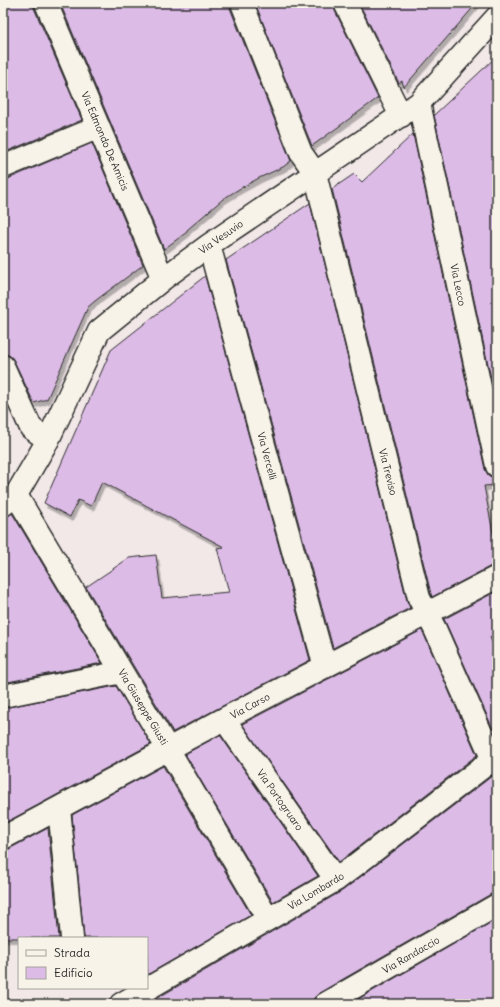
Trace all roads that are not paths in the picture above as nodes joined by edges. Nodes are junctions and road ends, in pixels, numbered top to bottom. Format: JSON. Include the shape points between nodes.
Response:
{"nodes":[{"id":1,"x":46,"y":3,"type":"edge"},
{"id":2,"x":242,"y":3,"type":"edge"},
{"id":3,"x":345,"y":3,"type":"edge"},
{"id":4,"x":495,"y":27,"type":"edge"},
{"id":5,"x":419,"y":103,"type":"junction"},
{"id":6,"x":401,"y":116,"type":"junction"},
{"id":7,"x":99,"y":127,"type":"junction"},
{"id":8,"x":3,"y":167,"type":"edge"},
{"id":9,"x":315,"y":173,"type":"junction"},
{"id":10,"x":208,"y":245,"type":"junction"},
{"id":11,"x":163,"y":279,"type":"junction"},
{"id":12,"x":3,"y":366,"type":"edge"},
{"id":13,"x":48,"y":440,"type":"junction"},
{"id":14,"x":497,"y":466,"type":"edge"},
{"id":15,"x":10,"y":500,"type":"edge"},
{"id":16,"x":497,"y":577,"type":"edge"},
{"id":17,"x":427,"y":613,"type":"junction"},
{"id":18,"x":325,"y":667,"type":"junction"},
{"id":19,"x":122,"y":672,"type":"junction"},
{"id":20,"x":3,"y":696,"type":"edge"},
{"id":21,"x":224,"y":719,"type":"junction"},
{"id":22,"x":168,"y":749,"type":"junction"},
{"id":23,"x":496,"y":761,"type":"edge"},
{"id":24,"x":59,"y":808,"type":"junction"},
{"id":25,"x":3,"y":838,"type":"edge"},
{"id":26,"x":336,"y":880,"type":"junction"},
{"id":27,"x":497,"y":905,"type":"edge"},
{"id":28,"x":268,"y":920,"type":"junction"},
{"id":29,"x":72,"y":937,"type":"edge"},
{"id":30,"x":147,"y":989,"type":"edge"},
{"id":31,"x":148,"y":989,"type":"edge"},
{"id":32,"x":121,"y":1004,"type":"edge"},
{"id":33,"x":325,"y":1004,"type":"edge"}],
"edges":[{"from":1,"to":7,"type":"street","name":"Via Edmondo De Amicis"},
{"from":2,"to":9,"type":"street","via":[[301,153]]},
{"from":3,"to":6,"type":"street"},
{"from":4,"to":5,"type":"street","name":"Via Vesuvio"},
{"from":5,"to":6,"type":"street","name":"Via Vesuvio"},
{"from":5,"to":14,"type":"street","name":"Via Lecco"},
{"from":6,"to":9,"type":"street","name":"Via Vesuvio"},
{"from":7,"to":8,"type":"street"},
{"from":7,"to":11,"type":"street","name":"Via Edmondo De Amicis"},
{"from":9,"to":10,"type":"street","name":"Via Vesuvio"},
{"from":9,"to":17,"type":"street","name":"Via Treviso","via":[[419,598]]},
{"from":10,"to":11,"type":"street","name":"Via Vesuvio"},
{"from":10,"to":18,"type":"street","name":"Via Vercelli"},
{"from":11,"to":13,"type":"street","name":"Via Vesuvio","via":[[99,331]]},
{"from":12,"to":13,"type":"street","via":[[31,428]]},
{"from":13,"to":15,"type":"street","name":"Via Vesuvio"},
{"from":15,"to":19,"type":"street","name":"Via Giuseppe Giusti"},
{"from":16,"to":17,"type":"street","name":"Via Carso"},
{"from":17,"to":18,"type":"street","name":"Via Carso"},
{"from":17,"to":23,"type":"street","name":"Via Treviso"},
{"from":18,"to":21,"type":"street","name":"Via Carso"},
{"from":19,"to":20,"type":"street"},
{"from":19,"to":22,"type":"street","name":"Via Giuseppe Giusti"},
{"from":21,"to":22,"type":"street","name":"Via Carso"},
{"from":21,"to":26,"type":"street","name":"Via Portogruaro"},
{"from":22,"to":24,"type":"street","name":"Via Carso"},
{"from":22,"to":28,"type":"street","name":"Via Giuseppe Giusti"},
{"from":23,"to":26,"type":"street","name":"Via Lombardo"},
{"from":24,"to":25,"type":"street","name":"Via Carso"},
{"from":24,"to":29,"type":"street"},
{"from":26,"to":28,"type":"street","name":"Via Lombardo"},
{"from":27,"to":33,"type":"street","name":"Via Randaccio"},
{"from":28,"to":31,"type":"street","name":"Via Lombardo"},
{"from":30,"to":32,"type":"street","name":"Via Lombardo"}]}
